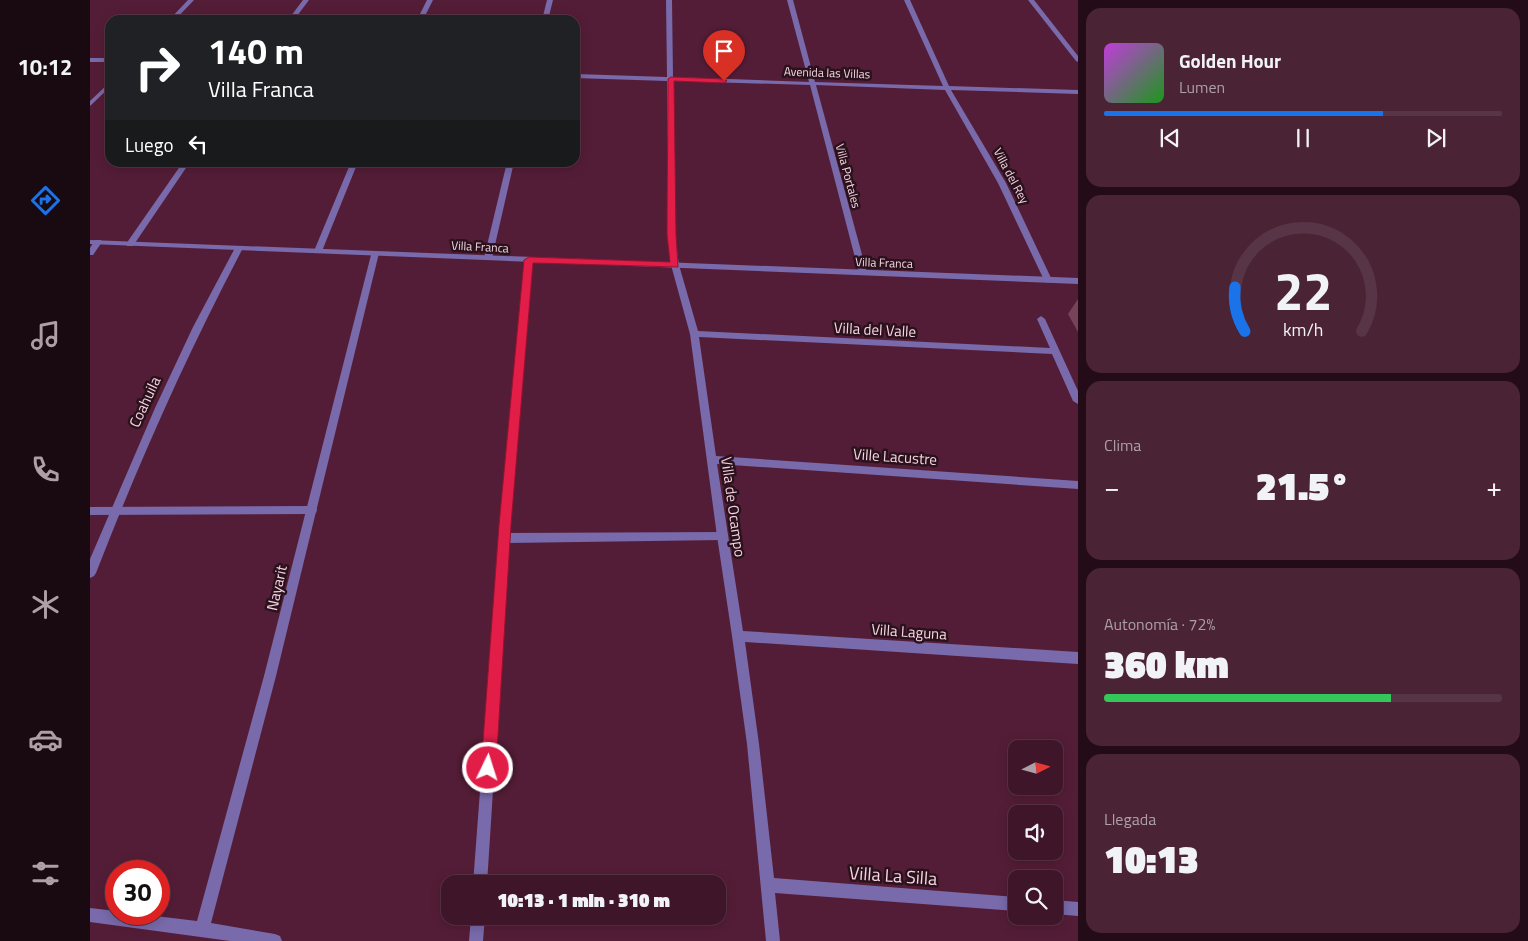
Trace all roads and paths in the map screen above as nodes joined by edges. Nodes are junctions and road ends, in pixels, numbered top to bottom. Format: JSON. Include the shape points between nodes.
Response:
{"nodes":[{"id":1,"x":191,"y":0,"type":"edge"},
{"id":2,"x":306,"y":0,"type":"edge"},
{"id":3,"x":430,"y":0,"type":"edge"},
{"id":4,"x":550,"y":0,"type":"edge"},
{"id":5,"x":669,"y":0,"type":"edge"},
{"id":6,"x":790,"y":0,"type":"edge"},
{"id":7,"x":907,"y":0,"type":"edge"},
{"id":8,"x":1030,"y":0,"type":"edge"},
{"id":9,"x":177,"y":15,"type":"edge"},
{"id":10,"x":295,"y":15,"type":"edge"},
{"id":11,"x":422,"y":15,"type":"edge"},
{"id":12,"x":546,"y":15,"type":"edge"},
{"id":13,"x":90,"y":60,"type":"edge"},
{"id":14,"x":105,"y":60,"type":"edge"},
{"id":15,"x":1078,"y":60,"type":"edge"},
{"id":16,"x":580,"y":76,"type":"edge"},
{"id":17,"x":671,"y":79,"type":"junction"},
{"id":18,"x":812,"y":84,"type":"junction"},
{"id":19,"x":946,"y":88,"type":"junction"},
{"id":20,"x":105,"y":89,"type":"edge"},
{"id":21,"x":1078,"y":92,"type":"edge"},
{"id":22,"x":90,"y":104,"type":"edge"},
{"id":23,"x":184,"y":167,"type":"edge"},
{"id":24,"x":353,"y":167,"type":"edge"},
{"id":25,"x":510,"y":167,"type":"edge"},
{"id":26,"x":94,"y":242,"type":"edge"},
{"id":27,"x":130,"y":244,"type":"junction"},
{"id":28,"x":239,"y":248,"type":"junction"},
{"id":29,"x":318,"y":251,"type":"junction"},
{"id":30,"x":90,"y":253,"type":"edge"},
{"id":31,"x":375,"y":253,"type":"junction"},
{"id":32,"x":488,"y":258,"type":"junction"},
{"id":33,"x":529,"y":260,"type":"junction"},
{"id":34,"x":675,"y":265,"type":"junction"},
{"id":35,"x":862,"y":273,"type":"junction"},
{"id":36,"x":1048,"y":280,"type":"junction"},
{"id":37,"x":1078,"y":281,"type":"edge"},
{"id":38,"x":1041,"y":319,"type":"dead end"},
{"id":39,"x":694,"y":334,"type":"junction"},
{"id":40,"x":1055,"y":351,"type":"junction"},
{"id":41,"x":1078,"y":401,"type":"edge"},
{"id":42,"x":711,"y":460,"type":"junction"},
{"id":43,"x":1078,"y":485,"type":"edge"},
{"id":44,"x":312,"y":510,"type":"junction"},
{"id":45,"x":90,"y":511,"type":"edge"},
{"id":46,"x":114,"y":512,"type":"junction"},
{"id":47,"x":722,"y":536,"type":"junction"},
{"id":48,"x":504,"y":538,"type":"junction"},
{"id":49,"x":90,"y":573,"type":"edge"},
{"id":50,"x":738,"y":636,"type":"junction"},
{"id":51,"x":1078,"y":658,"type":"edge"},
{"id":52,"x":481,"y":875,"type":"edge"},
{"id":53,"x":768,"y":885,"type":"junction"},
{"id":54,"x":1008,"y":903,"type":"edge"},
{"id":55,"x":1063,"y":907,"type":"edge"},
{"id":56,"x":1078,"y":909,"type":"edge"},
{"id":57,"x":90,"y":915,"type":"edge"},
{"id":58,"x":477,"y":925,"type":"edge"},
{"id":59,"x":202,"y":929,"type":"junction"},
{"id":60,"x":275,"y":941,"type":"edge"},
{"id":61,"x":476,"y":941,"type":"edge"},
{"id":62,"x":774,"y":941,"type":"edge"}],
"edges":[{"from":1,"to":9,"type":"street"},
{"from":2,"to":10,"type":"street"},
{"from":3,"to":11,"type":"street"},
{"from":4,"to":12,"type":"street"},
{"from":5,"to":17,"type":"street","name":"Villa de Ocampo"},
{"from":6,"to":18,"type":"street","name":"Villa Portales"},
{"from":7,"to":19,"type":"street","name":"Villa del Rey"},
{"from":8,"to":15,"type":"street"},
{"from":13,"to":14,"type":"street"},
{"from":16,"to":17,"type":"street","name":"Avenida las Villas"},
{"from":17,"to":18,"type":"street","name":"Avenida las Villas"},
{"from":17,"to":34,"type":"street","name":"Villa de Ocampo","via":[[671,234]]},
{"from":18,"to":19,"type":"street","name":"Avenida las Villas"},
{"from":18,"to":35,"type":"street","name":"Villa Portales"},
{"from":19,"to":21,"type":"street","name":"Avenida las Villas"},
{"from":19,"to":36,"type":"street","name":"Villa del Rey","via":[[1002,183]]},
{"from":20,"to":22,"type":"street"},
{"from":23,"to":27,"type":"street"},
{"from":24,"to":29,"type":"street"},
{"from":25,"to":32,"type":"street"},
{"from":26,"to":27,"type":"street","name":"Villa Franca"},
{"from":26,"to":30,"type":"street"},
{"from":27,"to":28,"type":"street","name":"Villa Franca"},
{"from":28,"to":29,"type":"street","name":"Villa Franca"},
{"from":28,"to":46,"type":"street","name":"Coahuila","via":[[170,384]]},
{"from":29,"to":31,"type":"street","name":"Villa Franca"},
{"from":31,"to":32,"type":"street","name":"Villa Franca"},
{"from":31,"to":44,"type":"street","name":"Nayarit"},
{"from":32,"to":33,"type":"street","name":"Villa Franca"},
{"from":33,"to":34,"type":"street","name":"Villa Franca"},
{"from":33,"to":48,"type":"street"},
{"from":34,"to":35,"type":"street","name":"Villa Franca"},
{"from":34,"to":39,"type":"street","name":"Villa de Ocampo"},
{"from":35,"to":36,"type":"street","name":"Villa Franca"},
{"from":36,"to":37,"type":"street","name":"Villa Franca"},
{"from":38,"to":40,"type":"street"},
{"from":39,"to":40,"type":"street","name":"Villa del Valle"},
{"from":39,"to":42,"type":"street","name":"Villa de Ocampo"},
{"from":40,"to":41,"type":"street"},
{"from":42,"to":43,"type":"street","name":"Ville Lacustre"},
{"from":42,"to":47,"type":"street","name":"Villa de Ocampo"},
{"from":44,"to":46,"type":"street"},
{"from":44,"to":59,"type":"street","name":"Nayarit","via":[[267,693]]},
{"from":45,"to":46,"type":"street"},
{"from":46,"to":49,"type":"street","name":"Coahuila"},
{"from":47,"to":48,"type":"street"},
{"from":47,"to":50,"type":"street","name":"Villa de Ocampo"},
{"from":48,"to":52,"type":"street"},
{"from":50,"to":51,"type":"street","name":"Villa Laguna"},
{"from":50,"to":53,"type":"street","name":"Villa de Ocampo"},
{"from":53,"to":54,"type":"street","name":"Villa La Silla"},
{"from":53,"to":62,"type":"street","name":"Villa de Ocampo"},
{"from":55,"to":56,"type":"street"},
{"from":57,"to":59,"type":"street"},
{"from":58,"to":61,"type":"street"},
{"from":59,"to":60,"type":"street"}]}
